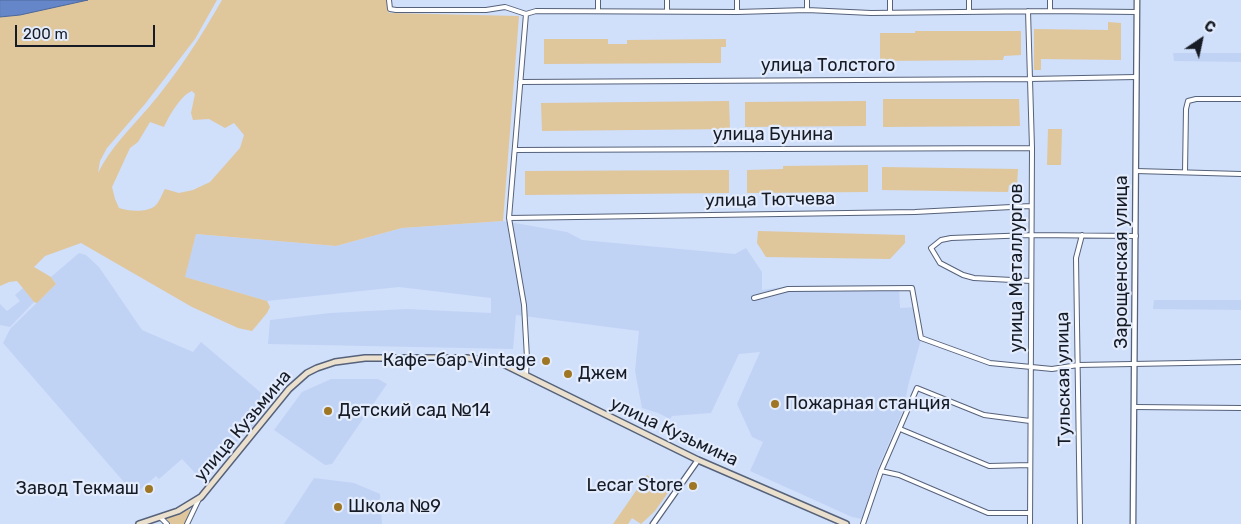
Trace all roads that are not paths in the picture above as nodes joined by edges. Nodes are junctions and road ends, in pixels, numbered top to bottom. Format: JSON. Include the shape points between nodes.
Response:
{"nodes":[{"id":1,"x":389,"y":0,"type":"edge"},
{"id":2,"x":598,"y":0,"type":"edge"},
{"id":3,"x":667,"y":0,"type":"edge"},
{"id":4,"x":738,"y":0,"type":"edge"},
{"id":5,"x":807,"y":0,"type":"edge"},
{"id":6,"x":890,"y":0,"type":"edge"},
{"id":7,"x":969,"y":0,"type":"edge"},
{"id":8,"x":1050,"y":0,"type":"edge"},
{"id":9,"x":1137,"y":0,"type":"edge"},
{"id":10,"x":807,"y":10,"type":"junction"},
{"id":11,"x":1050,"y":10,"type":"junction"},
{"id":12,"x":667,"y":11,"type":"junction"},
{"id":13,"x":1028,"y":11,"type":"junction"},
{"id":14,"x":598,"y":12,"type":"junction"},
{"id":15,"x":738,"y":12,"type":"junction"},
{"id":16,"x":890,"y":12,"type":"junction"},
{"id":17,"x":969,"y":12,"type":"junction"},
{"id":18,"x":1137,"y":12,"type":"junction"},
{"id":19,"x":526,"y":14,"type":"junction"},
{"id":20,"x":1136,"y":77,"type":"junction"},
{"id":21,"x":1029,"y":79,"type":"junction"},
{"id":22,"x":520,"y":82,"type":"junction"},
{"id":23,"x":1241,"y":99,"type":"edge"},
{"id":24,"x":1032,"y":148,"type":"junction"},
{"id":25,"x":515,"y":150,"type":"junction"},
{"id":26,"x":1136,"y":171,"type":"junction"},
{"id":27,"x":1185,"y":172,"type":"junction"},
{"id":28,"x":1241,"y":174,"type":"edge"},
{"id":29,"x":1031,"y":206,"type":"junction"},
{"id":30,"x":509,"y":218,"type":"junction"},
{"id":31,"x":1031,"y":235,"type":"junction"},
{"id":32,"x":1082,"y":235,"type":"junction"},
{"id":33,"x":1136,"y":236,"type":"junction"},
{"id":34,"x":1030,"y":281,"type":"junction"},
{"id":35,"x":754,"y":298,"type":"dead end"},
{"id":36,"x":1241,"y":362,"type":"edge"},
{"id":37,"x":1135,"y":365,"type":"junction"},
{"id":38,"x":1078,"y":366,"type":"junction"},
{"id":39,"x":1030,"y":368,"type":"junction"},
{"id":40,"x":526,"y":375,"type":"junction"},
{"id":41,"x":1134,"y":407,"type":"junction"},
{"id":42,"x":1241,"y":408,"type":"edge"},
{"id":43,"x":1030,"y":421,"type":"junction"},
{"id":44,"x":900,"y":429,"type":"junction"},
{"id":45,"x":698,"y":460,"type":"junction"},
{"id":46,"x":1030,"y":465,"type":"junction"},
{"id":47,"x":881,"y":471,"type":"junction"},
{"id":48,"x":201,"y":497,"type":"junction"},
{"id":49,"x":1030,"y":513,"type":"junction"},
{"id":50,"x":160,"y":517,"type":"junction"},
{"id":51,"x":140,"y":524,"type":"edge"},
{"id":52,"x":167,"y":524,"type":"edge"},
{"id":53,"x":187,"y":524,"type":"edge"},
{"id":54,"x":653,"y":524,"type":"edge"},
{"id":55,"x":846,"y":524,"type":"edge"},
{"id":56,"x":863,"y":524,"type":"edge"},
{"id":57,"x":1030,"y":524,"type":"edge"},
{"id":58,"x":1080,"y":524,"type":"edge"},
{"id":59,"x":1133,"y":524,"type":"edge"}],
"edges":[{"from":1,"to":19,"type":"street","via":[[390,9],[396,10],[505,7]]},
{"from":2,"to":14,"type":"street"},
{"from":3,"to":12,"type":"street"},
{"from":4,"to":15,"type":"street"},
{"from":5,"to":10,"type":"street"},
{"from":6,"to":16,"type":"street"},
{"from":7,"to":17,"type":"street"},
{"from":8,"to":11,"type":"street"},
{"from":9,"to":18,"type":"street","name":"Зарощенская улица"},
{"from":10,"to":15,"type":"street"},
{"from":10,"to":16,"type":"street"},
{"from":11,"to":13,"type":"street"},
{"from":11,"to":18,"type":"street"},
{"from":12,"to":14,"type":"street"},
{"from":12,"to":15,"type":"street"},
{"from":13,"to":17,"type":"street"},
{"from":13,"to":21,"type":"street","name":"улица Металлургов"},
{"from":14,"to":19,"type":"street","via":[[536,10]]},
{"from":16,"to":17,"type":"street"},
{"from":18,"to":20,"type":"street","name":"Зарощенская улица"},
{"from":19,"to":22,"type":"street"},
{"from":20,"to":21,"type":"street","name":"улица Толстого"},
{"from":20,"to":26,"type":"street","name":"Зарощенская улица"},
{"from":21,"to":22,"type":"street","name":"улица Толстого"},
{"from":21,"to":24,"type":"street","name":"улица Металлургов"},
{"from":22,"to":25,"type":"street"},
{"from":23,"to":27,"type":"street","via":[[1188,101]]},
{"from":24,"to":25,"type":"street","name":"улица Бунина"},
{"from":24,"to":29,"type":"street","name":"улица Металлургов"},
{"from":25,"to":30,"type":"street"},
{"from":26,"to":27,"type":"street"},
{"from":26,"to":33,"type":"street","name":"Зарощенская улица"},
{"from":27,"to":28,"type":"street"},
{"from":29,"to":30,"type":"street","name":"улица Тютчева","via":[[915,212]]},
{"from":29,"to":31,"type":"street","name":"улица Металлургов"},
{"from":30,"to":40,"type":"street","via":[[524,305]]},
{"from":31,"to":32,"type":"street"},
{"from":31,"to":34,"type":"street","name":"улица Металлургов"},
{"from":31,"to":34,"type":"street","via":[[951,238],[941,240],[931,248],[940,263],[974,278]]},
{"from":32,"to":33,"type":"street"},
{"from":32,"to":38,"type":"street","name":"Тульская улица","via":[[1076,258]]},
{"from":33,"to":37,"type":"street","name":"Зарощенская улица"},
{"from":34,"to":39,"type":"street","name":"улица Металлургов"},
{"from":35,"to":39,"type":"street","via":[[788,289],[912,288],[921,338],[990,363]]},
{"from":36,"to":37,"type":"street"},
{"from":37,"to":38,"type":"street"},
{"from":37,"to":41,"type":"street","name":"Зарощенская улица"},
{"from":38,"to":39,"type":"street"},
{"from":38,"to":58,"type":"street","name":"Тульская улица"},
{"from":39,"to":43,"type":"street","name":"улица Металлургов"},
{"from":40,"to":45,"type":"main road","name":"улица Кузьмина"},
{"from":40,"to":48,"type":"main road","name":"улица Кузьмина","via":[[499,362],[482,359],[365,358],[327,364],[307,373],[289,389]]},
{"from":41,"to":42,"type":"street"},
{"from":41,"to":59,"type":"street","name":"Зарощенская улица"},
{"from":43,"to":44,"type":"street","via":[[984,415],[917,388]]},
{"from":43,"to":46,"type":"street","name":"улица Металлургов"},
{"from":44,"to":46,"type":"street","via":[[990,466]]},
{"from":44,"to":47,"type":"street"},
{"from":45,"to":54,"type":"street"},
{"from":45,"to":55,"type":"main road","name":"улица Кузьмина"},
{"from":46,"to":49,"type":"street","name":"улица Металлургов"},
{"from":47,"to":49,"type":"street","via":[[899,475],[988,513]]},
{"from":47,"to":56,"type":"street"},
{"from":48,"to":50,"type":"main road","name":"улица Кузьмина"},
{"from":48,"to":53,"type":"street"},
{"from":49,"to":57,"type":"street","name":"улица Металлургов"},
{"from":50,"to":51,"type":"main road","name":"улица Кузьмина"},
{"from":50,"to":52,"type":"street"}]}
